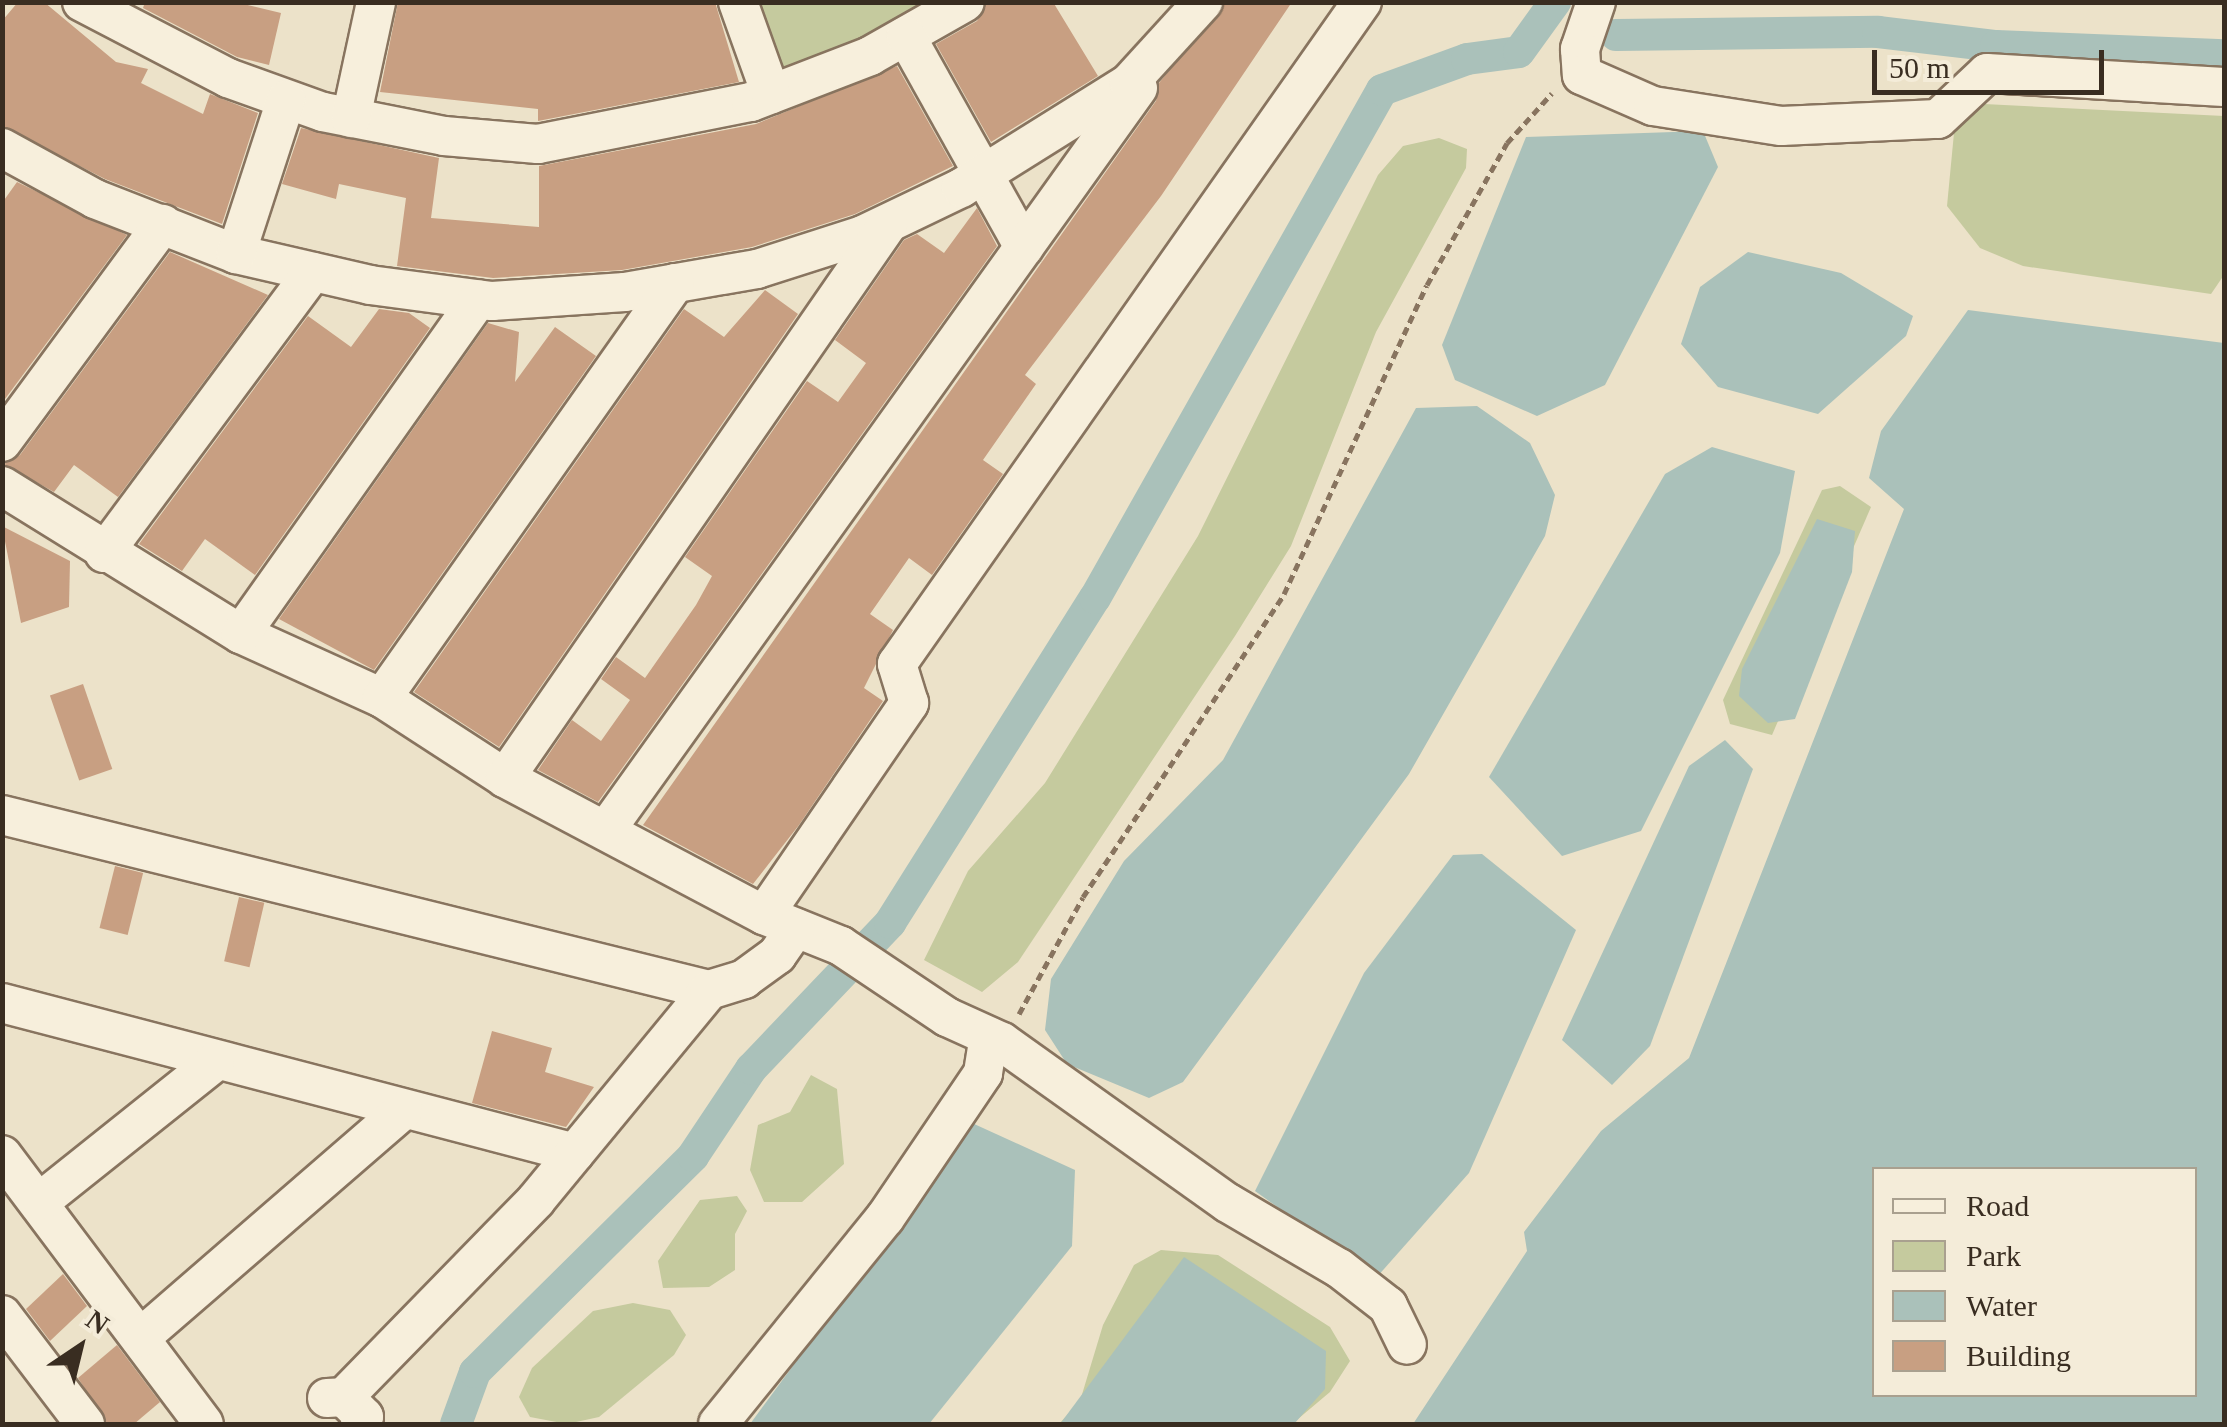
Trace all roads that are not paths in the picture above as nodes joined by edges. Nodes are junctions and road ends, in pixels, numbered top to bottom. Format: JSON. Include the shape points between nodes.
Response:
{"nodes":[{"id":1,"x":82,"y":2,"type":"edge"},
{"id":2,"x":376,"y":2,"type":"edge"},
{"id":3,"x":738,"y":2,"type":"edge"},
{"id":4,"x":965,"y":2,"type":"edge"},
{"id":5,"x":1203,"y":2,"type":"edge"},
{"id":6,"x":1362,"y":2,"type":"edge"},
{"id":7,"x":1596,"y":2,"type":"edge"},
{"id":8,"x":1176,"y":34,"type":"junction"},
{"id":9,"x":906,"y":36,"type":"junction"},
{"id":10,"x":2224,"y":87,"type":"edge"},
{"id":11,"x":771,"y":94,"type":"junction"},
{"id":12,"x":286,"y":100,"type":"junction"},
{"id":13,"x":351,"y":118,"type":"junction"},
{"id":14,"x":9,"y":166,"type":"edge"},
{"id":15,"x":983,"y":176,"type":"junction"},
{"id":16,"x":162,"y":224,"type":"junction"},
{"id":17,"x":888,"y":224,"type":"junction"},
{"id":18,"x":1024,"y":247,"type":"junction"},
{"id":19,"x":236,"y":254,"type":"junction"},
{"id":20,"x":313,"y":272,"type":"junction"},
{"id":21,"x":675,"y":283,"type":"junction"},
{"id":22,"x":478,"y":299,"type":"junction"},
{"id":23,"x":2,"y":442,"type":"edge"},
{"id":24,"x":2,"y":486,"type":"edge"},
{"id":25,"x":104,"y":553,"type":"junction"},
{"id":26,"x":241,"y":634,"type":"junction"},
{"id":27,"x":382,"y":698,"type":"junction"},
{"id":28,"x":505,"y":778,"type":"junction"},
{"id":29,"x":2,"y":815,"type":"edge"},
{"id":30,"x":606,"y":830,"type":"junction"},
{"id":31,"x":780,"y":921,"type":"junction"},
{"id":32,"x":709,"y":990,"type":"junction"},
{"id":33,"x":2,"y":1003,"type":"edge"},
{"id":34,"x":996,"y":1039,"type":"junction"},
{"id":35,"x":215,"y":1062,"type":"junction"},
{"id":36,"x":403,"y":1110,"type":"junction"},
{"id":37,"x":575,"y":1153,"type":"junction"},
{"id":38,"x":2,"y":1154,"type":"edge"},
{"id":39,"x":42,"y":1200,"type":"junction"},
{"id":40,"x":2,"y":1315,"type":"edge"},
{"id":41,"x":140,"y":1338,"type":"junction"},
{"id":42,"x":1407,"y":1345,"type":"dead end"},
{"id":43,"x":344,"y":1406,"type":"edge"},
{"id":44,"x":85,"y":1424,"type":"edge"},
{"id":45,"x":204,"y":1424,"type":"edge"},
{"id":46,"x":718,"y":1424,"type":"edge"}],
"edges":[{"from":1,"to":12,"type":"street","via":[[133,34]]},
{"from":2,"to":13,"type":"street"},
{"from":3,"to":11,"type":"street"},
{"from":4,"to":9,"type":"street"},
{"from":5,"to":8,"type":"street"},
{"from":6,"to":31,"type":"street","via":[[897,664],[909,704]]},
{"from":7,"to":10,"type":"street","via":[[1580,49],[1582,75],[1652,106],[1781,126],[1938,119],[1987,73]]},
{"from":8,"to":15,"type":"street","via":[[1129,83]]},
{"from":8,"to":18,"type":"street"},
{"from":9,"to":11,"type":"street"},
{"from":9,"to":15,"type":"street"},
{"from":11,"to":13,"type":"street","via":[[538,144]]},
{"from":12,"to":13,"type":"street"},
{"from":12,"to":19,"type":"street"},
{"from":14,"to":16,"type":"street"},
{"from":15,"to":17,"type":"street"},
{"from":15,"to":18,"type":"street"},
{"from":16,"to":19,"type":"street"},
{"from":16,"to":23,"type":"street"},
{"from":17,"to":21,"type":"street","via":[[757,268]]},
{"from":17,"to":28,"type":"street"},
{"from":18,"to":30,"type":"street"},
{"from":19,"to":20,"type":"street"},
{"from":20,"to":22,"type":"street"},
{"from":20,"to":25,"type":"street"},
{"from":21,"to":22,"type":"street"},
{"from":21,"to":27,"type":"street"},
{"from":22,"to":26,"type":"street"},
{"from":24,"to":25,"type":"street"},
{"from":25,"to":26,"type":"street"},
{"from":26,"to":27,"type":"street"},
{"from":27,"to":28,"type":"street"},
{"from":28,"to":30,"type":"street"},
{"from":29,"to":32,"type":"street"},
{"from":30,"to":31,"type":"street"},
{"from":31,"to":32,"type":"street","via":[[777,955],[744,980]]},
{"from":31,"to":34,"type":"street","via":[[841,946]]},
{"from":32,"to":37,"type":"street"},
{"from":33,"to":35,"type":"street"},
{"from":34,"to":42,"type":"street","via":[[1228,1203],[1339,1268],[1388,1306]]},
{"from":34,"to":46,"type":"street","via":[[984,1072],[896,1203]]},
{"from":35,"to":36,"type":"street"},
{"from":35,"to":39,"type":"street"},
{"from":36,"to":37,"type":"street"},
{"from":36,"to":41,"type":"street"},
{"from":37,"to":43,"type":"street"},
{"from":38,"to":39,"type":"street"},
{"from":39,"to":41,"type":"street"},
{"from":40,"to":44,"type":"street"},
{"from":41,"to":45,"type":"street"}]}
